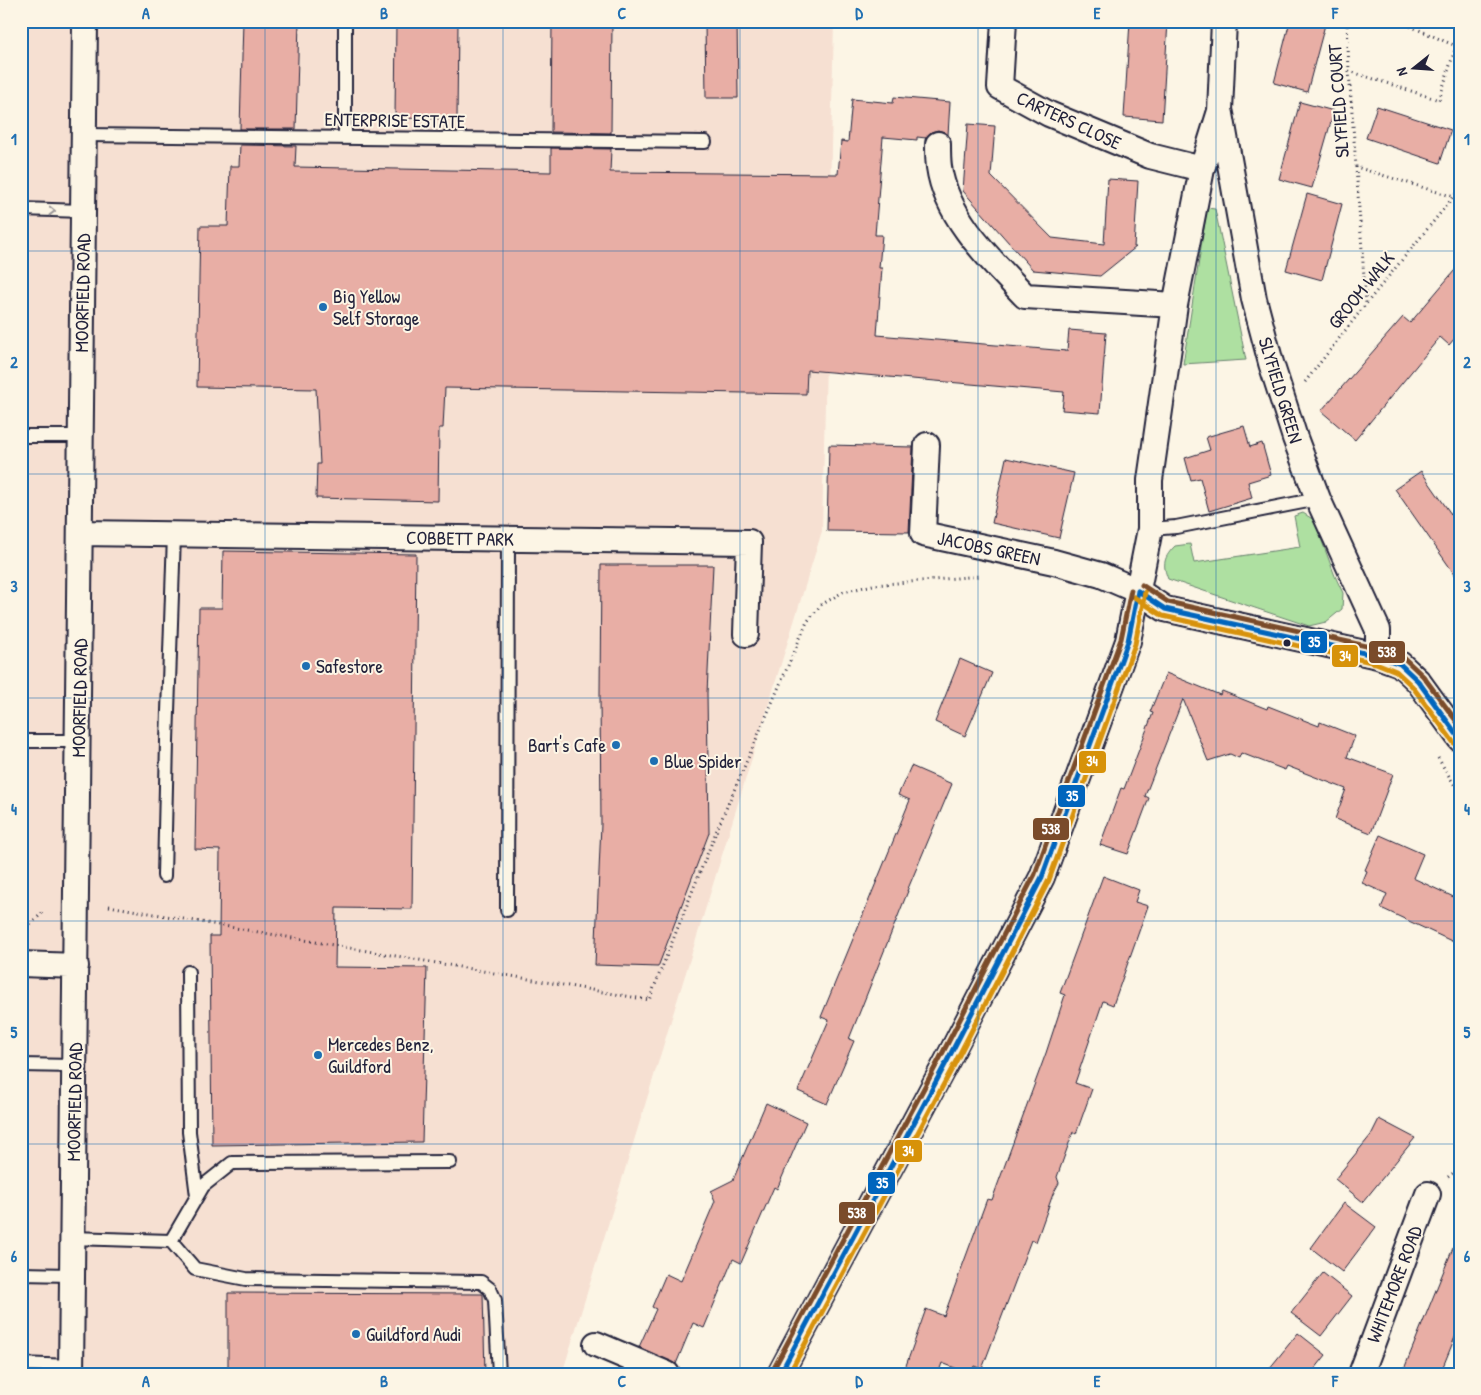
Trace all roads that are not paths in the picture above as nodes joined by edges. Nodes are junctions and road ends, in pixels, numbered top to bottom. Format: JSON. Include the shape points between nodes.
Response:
{"nodes":[{"id":1,"x":85,"y":21,"type":"edge"},
{"id":2,"x":1004,"y":21,"type":"edge"},
{"id":3,"x":1224,"y":21,"type":"edge"},
{"id":4,"x":345,"y":23,"type":"dead end"},
{"id":5,"x":1220,"y":111,"type":"junction"},
{"id":6,"x":84,"y":136,"type":"junction"},
{"id":7,"x":345,"y":138,"type":"junction"},
{"id":8,"x":705,"y":142,"type":"dead end"},
{"id":9,"x":938,"y":144,"type":"dead end"},
{"id":10,"x":1202,"y":169,"type":"junction"},
{"id":11,"x":21,"y":210,"type":"edge"},
{"id":12,"x":83,"y":211,"type":"junction"},
{"id":13,"x":1175,"y":306,"type":"junction"},
{"id":14,"x":21,"y":436,"type":"edge"},
{"id":15,"x":80,"y":436,"type":"junction"},
{"id":16,"x":927,"y":445,"type":"dead end"},
{"id":17,"x":1318,"y":499,"type":"junction"},
{"id":18,"x":1150,"y":529,"type":"junction"},
{"id":19,"x":80,"y":534,"type":"junction"},
{"id":20,"x":174,"y":535,"type":"junction"},
{"id":21,"x":508,"y":539,"type":"junction"},
{"id":22,"x":1138,"y":591,"type":"junction"},
{"id":23,"x":746,"y":634,"type":"dead end"},
{"id":24,"x":1378,"y":656,"type":"junction"},
{"id":25,"x":1460,"y":739,"type":"edge"},
{"id":26,"x":21,"y":741,"type":"edge"},
{"id":27,"x":78,"y":741,"type":"junction"},
{"id":28,"x":164,"y":876,"type":"dead end"},
{"id":29,"x":507,"y":910,"type":"dead end"},
{"id":30,"x":21,"y":964,"type":"edge"},
{"id":31,"x":76,"y":966,"type":"junction"},
{"id":32,"x":188,"y":972,"type":"dead end"},
{"id":33,"x":21,"y":1065,"type":"edge"},
{"id":34,"x":74,"y":1066,"type":"junction"},
{"id":35,"x":450,"y":1162,"type":"dead end"},
{"id":36,"x":1428,"y":1194,"type":"dead end"},
{"id":37,"x":197,"y":1196,"type":"junction"},
{"id":38,"x":71,"y":1238,"type":"junction"},
{"id":39,"x":171,"y":1241,"type":"junction"},
{"id":40,"x":21,"y":1274,"type":"edge"},
{"id":41,"x":71,"y":1275,"type":"junction"},
{"id":42,"x":596,"y":1344,"type":"dead end"},
{"id":43,"x":21,"y":1364,"type":"edge"},
{"id":44,"x":71,"y":1370,"type":"edge"},
{"id":45,"x":499,"y":1374,"type":"edge"},
{"id":46,"x":667,"y":1374,"type":"edge"},
{"id":47,"x":780,"y":1374,"type":"edge"},
{"id":48,"x":1361,"y":1374,"type":"edge"}],
"edges":[{"from":1,"to":6,"type":"street","name":"MOORFIELD ROAD"},
{"from":2,"to":10,"type":"street","name":"CARTERS CLOSE","via":[[1000,87],[1049,114],[1150,156]]},
{"from":3,"to":5,"type":"street","name":"SLYFIELD GREEN"},
{"from":4,"to":7,"type":"lane"},
{"from":5,"to":10,"type":"street","name":"SLYFIELD GREEN"},
{"from":5,"to":17,"type":"street","name":"SLYFIELD GREEN","via":[[1254,299],[1285,408]]},
{"from":6,"to":7,"type":"lane","name":"ENTERPRISE ESTATE"},
{"from":6,"to":12,"type":"street","name":"MOORFIELD ROAD"},
{"from":7,"to":8,"type":"lane","name":"ENTERPRISE ESTATE"},
{"from":9,"to":13,"type":"street","via":[[939,168],[946,193],[964,226],[985,254],[1025,296]]},
{"from":10,"to":13,"type":"street","name":"SLYFIELD GREEN"},
{"from":11,"to":12,"type":"lane","one_way":true},
{"from":12,"to":15,"type":"street","name":"MOORFIELD ROAD"},
{"from":13,"to":18,"type":"street","name":"SLYFIELD GREEN","via":[[1150,480]]},
{"from":14,"to":15,"type":"lane"},
{"from":15,"to":19,"type":"street","name":"MOORFIELD ROAD"},
{"from":16,"to":22,"type":"street","name":"JACOBS GREEN","via":[[923,534],[1092,572]]},
{"from":17,"to":18,"type":"lane","via":[[1176,527]]},
{"from":17,"to":24,"type":"street","name":"SLYFIELD GREEN","via":[[1378,630]]},
{"from":18,"to":22,"type":"street","name":"SLYFIELD GREEN"},
{"from":19,"to":20,"type":"street","name":"COBBETT PARK"},
{"from":19,"to":27,"type":"street","name":"MOORFIELD ROAD"},
{"from":20,"to":21,"type":"street","name":"COBBETT PARK"},
{"from":20,"to":28,"type":"lane"},
{"from":21,"to":23,"type":"street","name":"COBBETT PARK","via":[[748,542]]},
{"from":21,"to":29,"type":"lane"},
{"from":22,"to":24,"type":"street","via":[[1164,609]]},
{"from":22,"to":47,"type":"street","name":"SLYFIELD GREEN","via":[[1128,642],[1042,877]]},
{"from":24,"to":25,"type":"street","via":[[1400,664],[1418,681]]},
{"from":26,"to":27,"type":"lane"},
{"from":27,"to":31,"type":"street","name":"MOORFIELD ROAD"},
{"from":30,"to":31,"type":"street"},
{"from":31,"to":34,"type":"street","name":"MOORFIELD ROAD"},
{"from":32,"to":37,"type":"lane","via":[[189,1132]]},
{"from":33,"to":34,"type":"lane"},
{"from":34,"to":38,"type":"street","name":"MOORFIELD ROAD"},
{"from":35,"to":37,"type":"lane","via":[[232,1163],[203,1186]]},
{"from":36,"to":48,"type":"street","name":"WHITEMORE ROAD"},
{"from":37,"to":39,"type":"lane"},
{"from":38,"to":39,"type":"lane"},
{"from":38,"to":41,"type":"street","name":"MOORFIELD ROAD"},
{"from":39,"to":45,"type":"lane","via":[[195,1269],[246,1279],[481,1282],[490,1289],[495,1300]]},
{"from":40,"to":41,"type":"lane"},
{"from":41,"to":44,"type":"street","name":"MOORFIELD ROAD"},
{"from":42,"to":46,"type":"street"},
{"from":43,"to":44,"type":"lane"}]}
